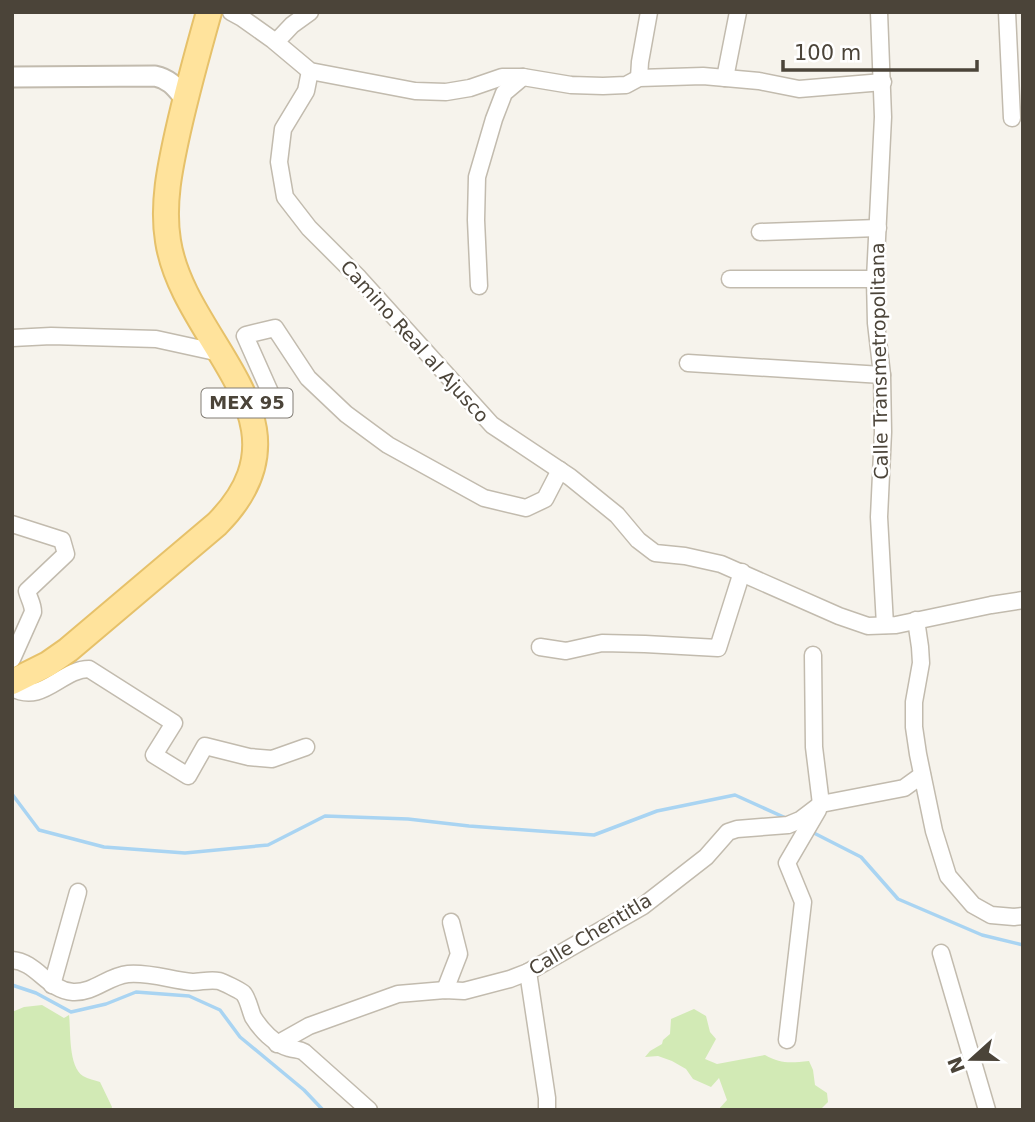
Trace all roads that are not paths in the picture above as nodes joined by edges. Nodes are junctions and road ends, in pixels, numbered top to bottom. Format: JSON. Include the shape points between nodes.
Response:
{"nodes":[{"id":1,"x":231,"y":12,"type":"edge"},
{"id":2,"x":310,"y":12,"type":"edge"},
{"id":3,"x":649,"y":12,"type":"edge"},
{"id":4,"x":737,"y":12,"type":"edge"},
{"id":5,"x":879,"y":12,"type":"edge"},
{"id":6,"x":1007,"y":12,"type":"edge"},
{"id":7,"x":203,"y":20,"type":"edge"},
{"id":8,"x":276,"y":42,"type":"junction"},
{"id":9,"x":310,"y":71,"type":"junction"},
{"id":10,"x":12,"y":77,"type":"edge"},
{"id":11,"x":523,"y":77,"type":"junction"},
{"id":12,"x":639,"y":78,"type":"junction"},
{"id":13,"x":725,"y":78,"type":"junction"},
{"id":14,"x":883,"y":82,"type":"junction"},
{"id":15,"x":185,"y":99,"type":"junction"},
{"id":16,"x":1012,"y":118,"type":"dead end"},
{"id":17,"x":878,"y":228,"type":"junction"},
{"id":18,"x":760,"y":232,"type":"dead end"},
{"id":19,"x":875,"y":278,"type":"junction"},
{"id":20,"x":730,"y":279,"type":"dead end"},
{"id":21,"x":479,"y":286,"type":"dead end"},
{"id":22,"x":12,"y":338,"type":"edge"},
{"id":23,"x":220,"y":353,"type":"junction"},
{"id":24,"x":688,"y":363,"type":"dead end"},
{"id":25,"x":882,"y":375,"type":"junction"},
{"id":26,"x":274,"y":401,"type":"dead end"},
{"id":27,"x":560,"y":470,"type":"junction"},
{"id":28,"x":12,"y":524,"type":"edge"},
{"id":29,"x":742,"y":572,"type":"junction"},
{"id":30,"x":1023,"y":600,"type":"edge"},
{"id":31,"x":916,"y":620,"type":"junction"},
{"id":32,"x":885,"y":625,"type":"junction"},
{"id":33,"x":540,"y":648,"type":"dead end"},
{"id":34,"x":813,"y":655,"type":"dead end"},
{"id":35,"x":12,"y":659,"type":"edge"},
{"id":36,"x":12,"y":682,"type":"edge"},
{"id":37,"x":12,"y":688,"type":"edge"},
{"id":38,"x":306,"y":747,"type":"dead end"},
{"id":39,"x":922,"y":775,"type":"junction"},
{"id":40,"x":821,"y":804,"type":"junction"},
{"id":41,"x":800,"y":826,"type":"junction"},
{"id":42,"x":78,"y":892,"type":"dead end"},
{"id":43,"x":1023,"y":916,"type":"edge"},
{"id":44,"x":451,"y":922,"type":"dead end"},
{"id":45,"x":941,"y":953,"type":"dead end"},
{"id":46,"x":12,"y":960,"type":"edge"},
{"id":47,"x":528,"y":972,"type":"junction"},
{"id":48,"x":52,"y":985,"type":"junction"},
{"id":49,"x":445,"y":990,"type":"junction"},
{"id":50,"x":788,"y":1040,"type":"dead end"},
{"id":51,"x":277,"y":1044,"type":"junction"},
{"id":52,"x":369,"y":1110,"type":"edge"},
{"id":53,"x":547,"y":1110,"type":"edge"},
{"id":54,"x":987,"y":1110,"type":"edge"}],
"edges":[{"from":1,"to":8,"type":"street"},
{"from":2,"to":8,"type":"street"},
{"from":3,"to":12,"type":"street"},
{"from":4,"to":13,"type":"street"},
{"from":5,"to":14,"type":"street","name":"Calle Transmetropolitana"},
{"from":6,"to":16,"type":"street"},
{"from":7,"to":15,"type":"main road","number":"MEX 95"},
{"from":8,"to":9,"type":"street"},
{"from":9,"to":11,"type":"street","via":[[415,91],[446,92],[502,77]]},
{"from":9,"to":27,"type":"street","name":"Camino Real al Ajusco","via":[[306,91],[283,129],[279,162],[285,197],[492,425]]},
{"from":10,"to":15,"type":"street","via":[[155,76],[170,82]]},
{"from":11,"to":12,"type":"street","via":[[603,86],[626,85]]},
{"from":11,"to":21,"type":"street","via":[[504,93],[478,177]]},
{"from":12,"to":13,"type":"street"},
{"from":13,"to":14,"type":"street","via":[[799,89]]},
{"from":14,"to":17,"type":"street","name":"Calle Transmetropolitana"},
{"from":15,"to":23,"type":"main road","number":"MEX 95","via":[[165,204],[168,242],[190,304]]},
{"from":17,"to":18,"type":"street"},
{"from":17,"to":19,"type":"street","name":"Calle Transmetropolitana"},
{"from":19,"to":20,"type":"street"},
{"from":19,"to":25,"type":"street","name":"Calle Transmetropolitana"},
{"from":22,"to":23,"type":"street","via":[[156,339]]},
{"from":23,"to":36,"type":"main road","number":"MEX 95","via":[[243,393],[255,433],[252,465],[240,497],[217,524],[68,650]]},
{"from":24,"to":25,"type":"street"},
{"from":25,"to":32,"type":"street","name":"Calle Transmetropolitana","via":[[880,517]]},
{"from":26,"to":27,"type":"street","via":[[245,336],[275,328],[307,378],[346,414],[388,445],[484,498],[526,508],[545,499]]},
{"from":27,"to":29,"type":"street","name":"Camino Real al Ajusco","via":[[617,514],[655,553]]},
{"from":28,"to":35,"type":"street","via":[[62,540],[66,554],[27,592],[33,612]]},
{"from":29,"to":32,"type":"street","name":"Camino Real al Ajusco","via":[[839,616],[868,626]]},
{"from":29,"to":33,"type":"street","via":[[718,648],[603,643],[566,651]]},
{"from":30,"to":31,"type":"street","name":"Camino Real al Ajusco"},
{"from":31,"to":32,"type":"street","name":"Camino Real al Ajusco"},
{"from":31,"to":39,"type":"street","via":[[921,663],[914,727]]},
{"from":34,"to":40,"type":"street","via":[[814,747]]},
{"from":37,"to":38,"type":"street","via":[[33,693],[89,669],[174,723],[154,755],[188,776],[205,746],[272,759]]},
{"from":39,"to":40,"type":"street","via":[[904,788]]},
{"from":39,"to":43,"type":"street","via":[[948,876],[973,905],[991,915]]},
{"from":40,"to":41,"type":"street"},
{"from":41,"to":47,"type":"street","name":"Calle Chentitla","via":[[728,832],[706,857],[643,906]]},
{"from":41,"to":50,"type":"street","via":[[787,863],[803,902]]},
{"from":42,"to":48,"type":"street"},
{"from":44,"to":49,"type":"street","via":[[459,954]]},
{"from":45,"to":54,"type":"street"},
{"from":46,"to":48,"type":"street","via":[[33,967]]},
{"from":47,"to":49,"type":"street","name":"Calle Chentitla","via":[[464,991]]},
{"from":47,"to":53,"type":"street"},
{"from":48,"to":51,"type":"street","via":[[71,992],[90,990],[130,974],[222,981],[244,993],[254,1018]]},
{"from":49,"to":51,"type":"street","name":"Calle Chentitla","via":[[398,994],[309,1026]]},
{"from":51,"to":52,"type":"street","via":[[304,1052]]}]}
